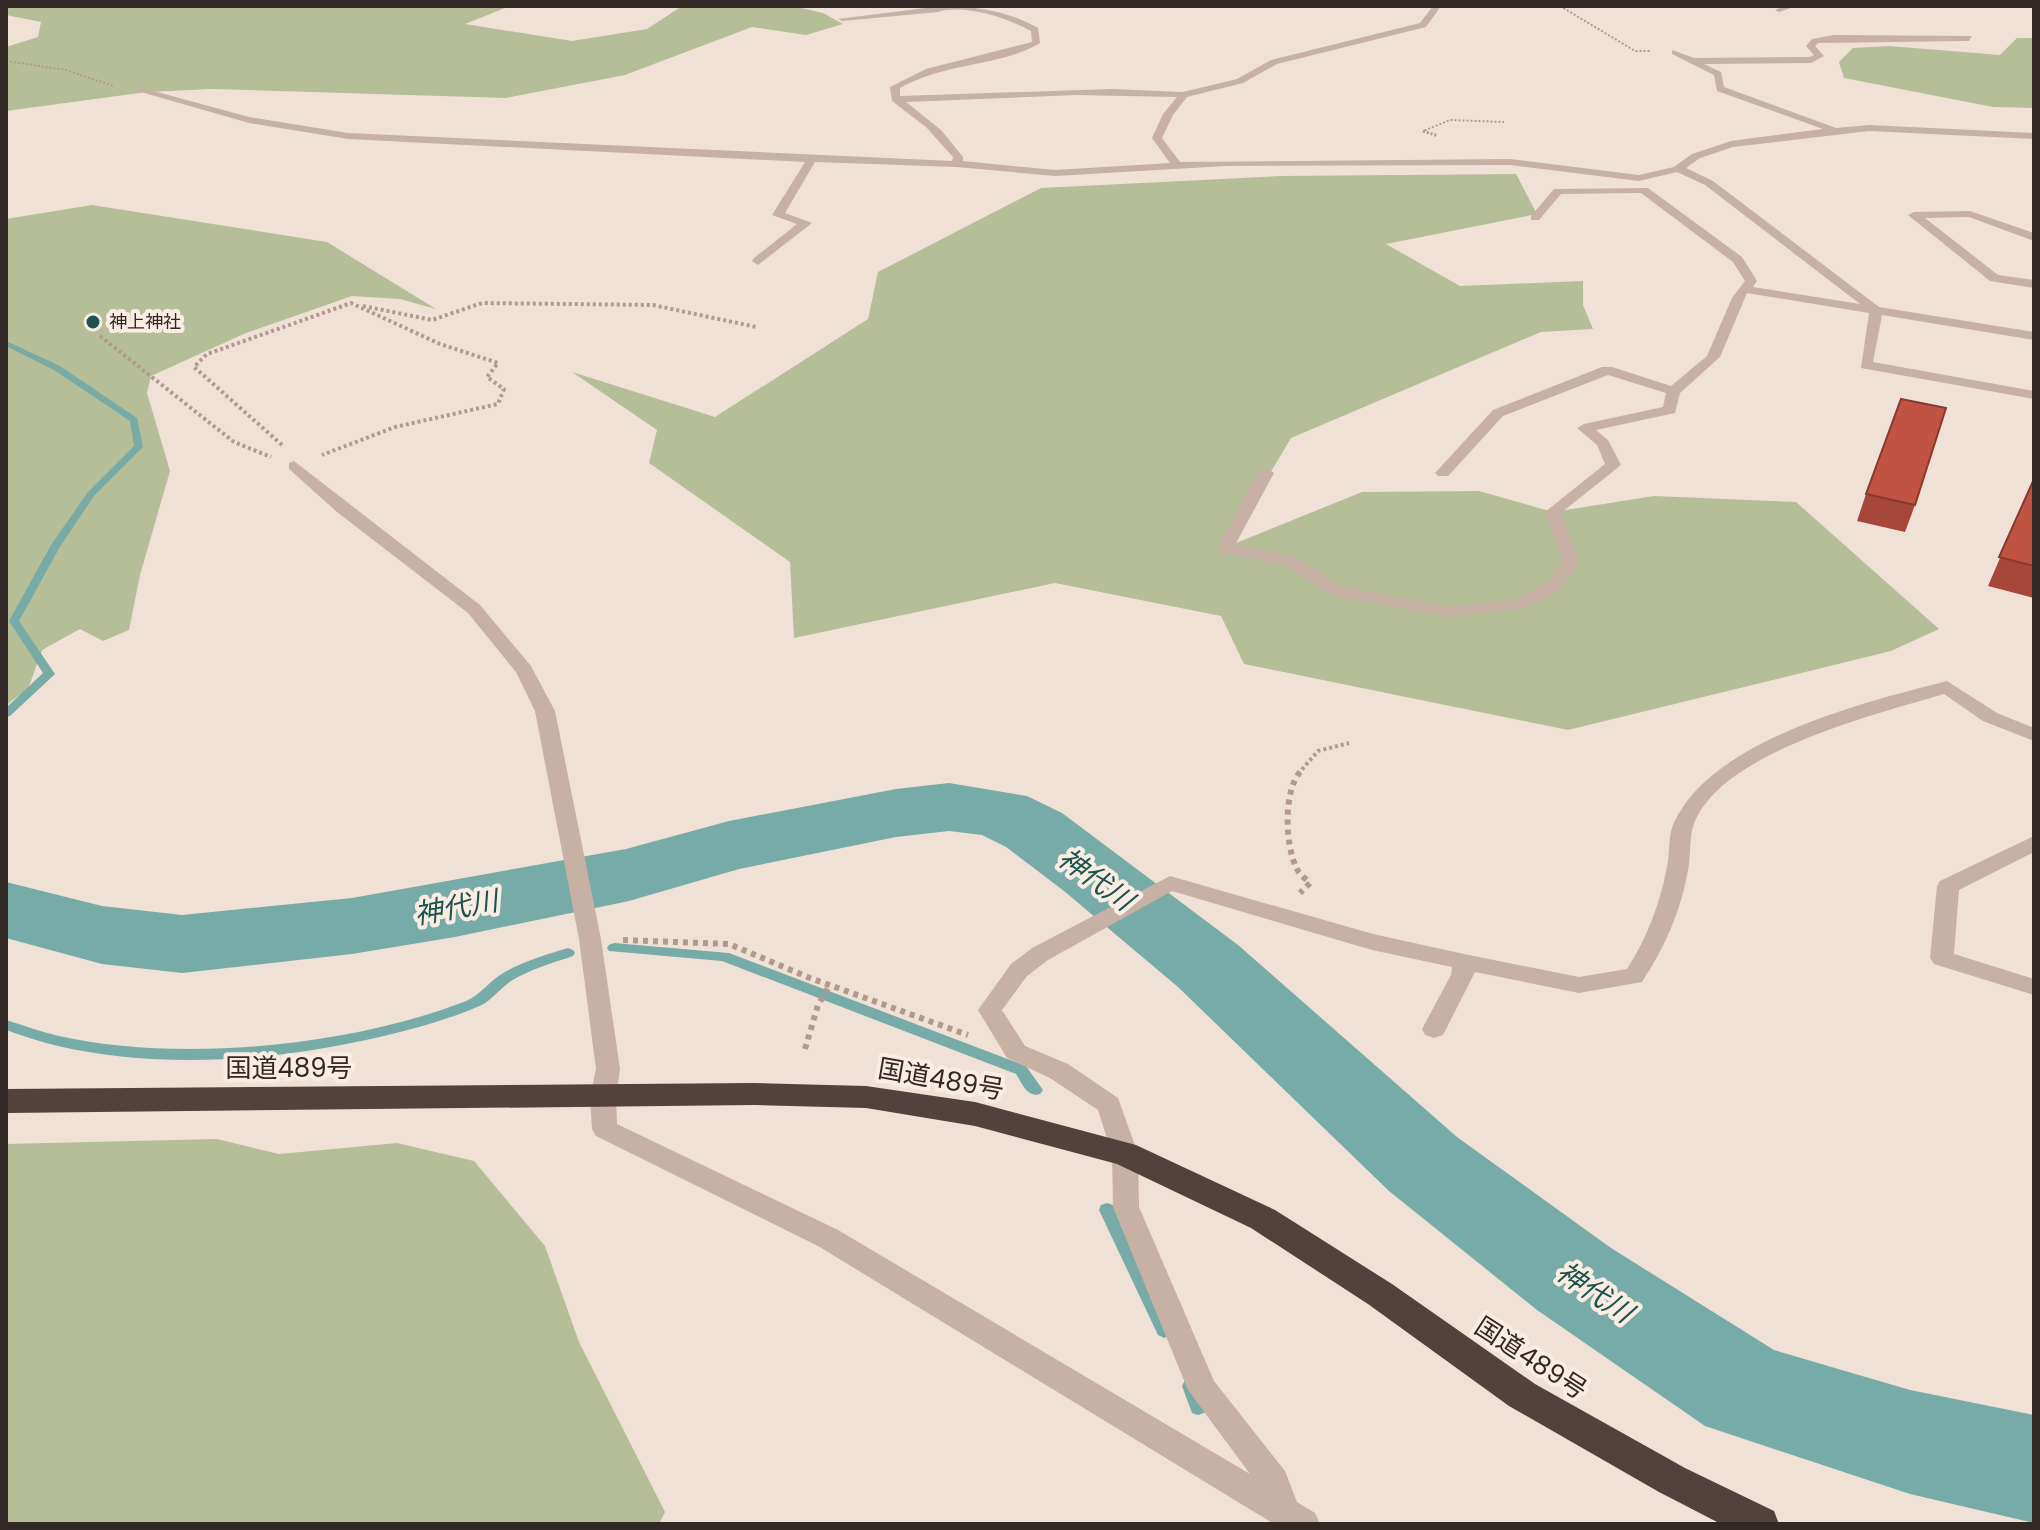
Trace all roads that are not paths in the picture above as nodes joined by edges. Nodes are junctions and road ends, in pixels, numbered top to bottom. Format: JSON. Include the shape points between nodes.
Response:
{"nodes":[{"id":1,"x":948,"y":6,"type":"edge"},
{"id":2,"x":956,"y":6,"type":"edge"},
{"id":3,"x":1437,"y":6,"type":"edge"},
{"id":4,"x":1793,"y":6,"type":"edge"},
{"id":5,"x":1779,"y":10,"type":"dead end"},
{"id":6,"x":842,"y":19,"type":"dead end"},
{"id":7,"x":1969,"y":38,"type":"dead end"},
{"id":8,"x":1675,"y":52,"type":"road end"},
{"id":9,"x":1692,"y":61,"type":"junction"},
{"id":10,"x":139,"y":90,"type":"road end"},
{"id":11,"x":1184,"y":95,"type":"junction"},
{"id":12,"x":895,"y":99,"type":"junction"},
{"id":13,"x":1835,"y":131,"type":"junction"},
{"id":14,"x":2034,"y":136,"type":"edge"},
{"id":15,"x":813,"y":157,"type":"junction"},
{"id":16,"x":957,"y":164,"type":"junction"},
{"id":17,"x":1177,"y":165,"type":"junction"},
{"id":18,"x":1678,"y":169,"type":"junction"},
{"id":19,"x":1535,"y":218,"type":"dead end"},
{"id":20,"x":2034,"y":237,"type":"edge"},
{"id":21,"x":758,"y":261,"type":"dead end"},
{"id":22,"x":2034,"y":284,"type":"edge"},
{"id":23,"x":1743,"y":289,"type":"junction"},
{"id":24,"x":1876,"y":311,"type":"junction"},
{"id":25,"x":2034,"y":336,"type":"edge"},
{"id":26,"x":1673,"y":391,"type":"junction"},
{"id":27,"x":2034,"y":395,"type":"edge"},
{"id":28,"x":294,"y":466,"type":"road end"},
{"id":29,"x":1266,"y":473,"type":"dead end"},
{"id":30,"x":1443,"y":473,"type":"dead end"},
{"id":31,"x":2034,"y":735,"type":"edge"},
{"id":32,"x":2034,"y":843,"type":"edge"},
{"id":33,"x":1464,"y":962,"type":"junction"},
{"id":34,"x":2034,"y":987,"type":"edge"},
{"id":35,"x":1434,"y":1029,"type":"dead end"},
{"id":36,"x":603,"y":1098,"type":"junction"},
{"id":37,"x":6,"y":1101,"type":"edge"},
{"id":38,"x":1125,"y":1154,"type":"junction"},
{"id":39,"x":1294,"y":1518,"type":"edge"},
{"id":40,"x":1760,"y":1524,"type":"edge"}],
"edges":[{"from":1,"to":6,"type":"street"},
{"from":2,"to":12,"type":"street","via":[[1016,19],[1035,30],[1036,43],[935,67],[895,87]]},
{"from":3,"to":11,"type":"street","via":[[1423,25],[1274,62],[1240,81]]},
{"from":4,"to":5,"type":"street"},
{"from":7,"to":9,"type":"street","via":[[1834,38],[1815,41],[1810,46],[1820,56],[1811,60]]},
{"from":8,"to":9,"type":"street"},
{"from":9,"to":13,"type":"street","via":[[1718,74],[1720,89]]},
{"from":10,"to":15,"type":"street","via":[[233,117],[317,132],[470,144]]},
{"from":11,"to":12,"type":"street","via":[[1113,89],[969,100]]},
{"from":11,"to":17,"type":"street","via":[[1157,138]]},
{"from":12,"to":16,"type":"street","via":[[947,139]]},
{"from":13,"to":14,"type":"street"},
{"from":13,"to":18,"type":"street","via":[[1731,144],[1696,156]]},
{"from":15,"to":16,"type":"street"},
{"from":15,"to":21,"type":"street","via":[[778,215],[806,223]]},
{"from":16,"to":17,"type":"street","via":[[1055,173]]},
{"from":17,"to":18,"type":"street","via":[[1510,162],[1639,178]]},
{"from":18,"to":24,"type":"street","via":[[1709,183]]},
{"from":19,"to":23,"type":"street","via":[[1558,191],[1644,190],[1738,260],[1751,281]]},
{"from":20,"to":22,"type":"street","via":[[1970,214],[1914,215],[1994,278]]},
{"from":23,"to":24,"type":"street"},
{"from":23,"to":26,"type":"street","via":[[1713,357]]},
{"from":24,"to":25,"type":"street"},
{"from":24,"to":27,"type":"street","via":[[1866,365]]},
{"from":26,"to":29,"type":"street","via":[[1670,410],[1584,428],[1603,443],[1613,465],[1553,512],[1571,561],[1553,586],[1520,604],[1436,610],[1339,591],[1288,561],[1225,548]]},
{"from":26,"to":30,"type":"street","via":[[1607,370],[1498,413]]},
{"from":28,"to":36,"type":"street","via":[[474,609],[524,670],[545,711],[590,939],[608,1069]]},
{"from":31,"to":33,"type":"street","via":[[1990,717],[1947,687],[1779,744],[1732,767],[1695,802],[1682,827],[1670,903],[1651,952],[1634,976],[1579,985]]},
{"from":32,"to":34,"type":"street","via":[[1948,886],[1942,958]]},
{"from":33,"to":35,"type":"street","via":[[1463,975]]},
{"from":33,"to":38,"type":"street","via":[[1372,942],[1170,883],[1040,954],[1019,970],[990,1010],[1016,1052],[1059,1071],[1109,1105]]},
{"from":36,"to":37,"type":"highway","name":"国道489号"},
{"from":36,"to":38,"type":"highway","name":"国道489号","via":[[866,1097],[975,1114]]},
{"from":36,"to":39,"type":"street","via":[[605,1129],[828,1238]]},
{"from":38,"to":39,"type":"street","via":[[1126,1207],[1203,1390],[1274,1481]]},
{"from":38,"to":40,"type":"highway","name":"国道489号","via":[[1263,1219],[1522,1395]]}]}
